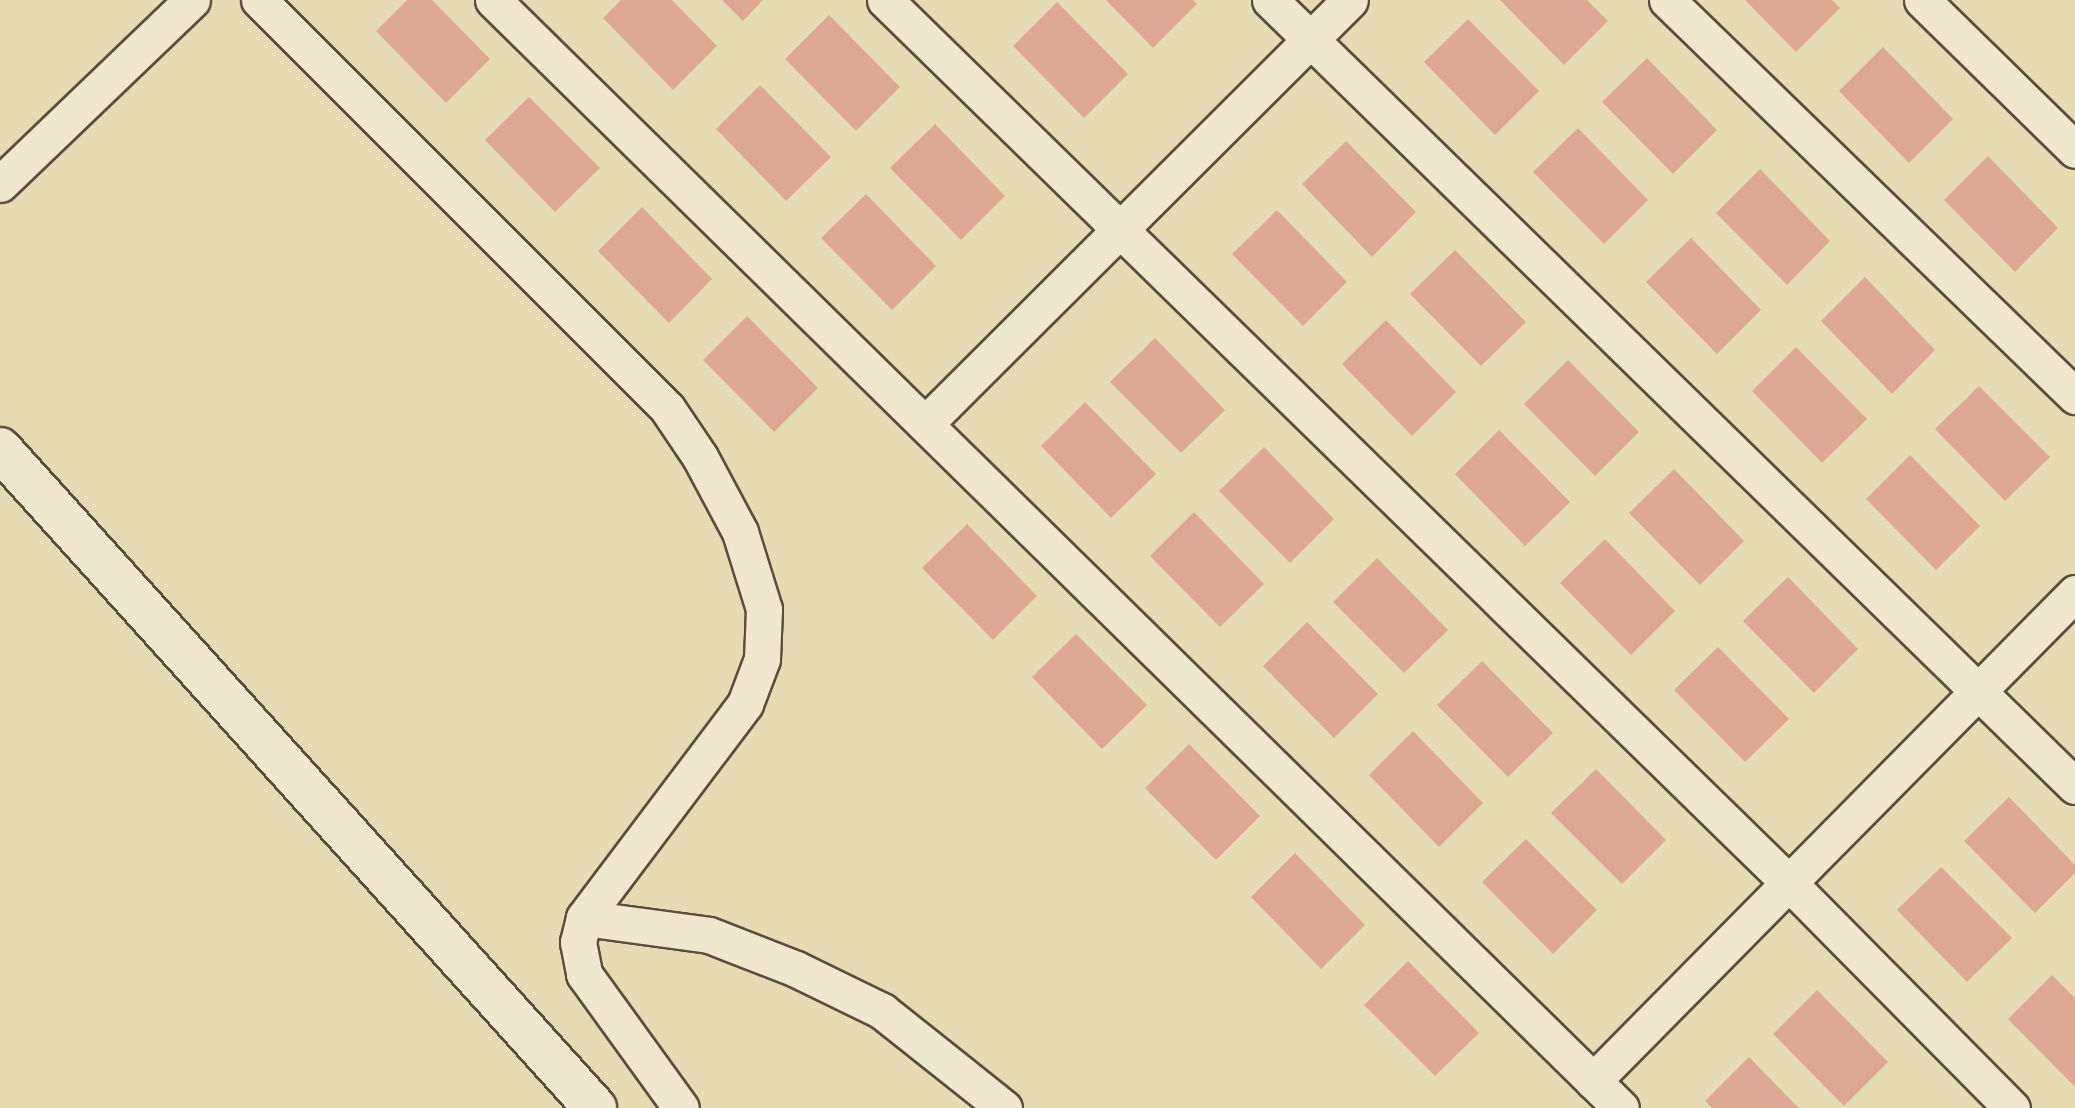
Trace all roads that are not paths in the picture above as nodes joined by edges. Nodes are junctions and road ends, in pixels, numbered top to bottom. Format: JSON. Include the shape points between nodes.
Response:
{"nodes":[{"id":1,"x":192,"y":0,"type":"edge"},
{"id":2,"x":259,"y":0,"type":"edge"},
{"id":3,"x":494,"y":0,"type":"edge"},
{"id":4,"x":886,"y":0,"type":"edge"},
{"id":5,"x":1270,"y":0,"type":"edge"},
{"id":6,"x":1350,"y":0,"type":"edge"},
{"id":7,"x":1667,"y":0,"type":"edge"},
{"id":8,"x":1922,"y":0,"type":"edge"},
{"id":9,"x":1310,"y":39,"type":"junction"},
{"id":10,"x":2075,"y":150,"type":"edge"},
{"id":11,"x":0,"y":184,"type":"edge"},
{"id":12,"x":1120,"y":230,"type":"junction"},
{"id":13,"x":2075,"y":396,"type":"edge"},
{"id":14,"x":926,"y":424,"type":"junction"},
{"id":15,"x":0,"y":449,"type":"edge"},
{"id":16,"x":2075,"y":593,"type":"edge"},
{"id":17,"x":1980,"y":690,"type":"junction"},
{"id":18,"x":2075,"y":786,"type":"edge"},
{"id":19,"x":1788,"y":883,"type":"junction"},
{"id":20,"x":584,"y":918,"type":"junction"},
{"id":21,"x":1593,"y":1080,"type":"junction"},
{"id":22,"x":595,"y":1108,"type":"edge"},
{"id":23,"x":681,"y":1108,"type":"edge"},
{"id":24,"x":1004,"y":1108,"type":"edge"},
{"id":25,"x":1621,"y":1108,"type":"edge"},
{"id":26,"x":2012,"y":1108,"type":"edge"}],
"edges":[{"from":1,"to":11,"type":"street"},
{"from":2,"to":20,"type":"street","via":[[667,408],[740,532],[764,608],[762,658],[746,704]]},
{"from":3,"to":14,"type":"street"},
{"from":4,"to":12,"type":"street"},
{"from":5,"to":9,"type":"street"},
{"from":6,"to":9,"type":"street"},
{"from":7,"to":13,"type":"street"},
{"from":8,"to":10,"type":"street"},
{"from":9,"to":12,"type":"street"},
{"from":9,"to":17,"type":"street"},
{"from":12,"to":14,"type":"street"},
{"from":12,"to":19,"type":"street"},
{"from":14,"to":21,"type":"street"},
{"from":15,"to":22,"type":"street"},
{"from":16,"to":17,"type":"street"},
{"from":17,"to":18,"type":"street"},
{"from":17,"to":19,"type":"street"},
{"from":19,"to":21,"type":"street"},
{"from":19,"to":26,"type":"street"},
{"from":20,"to":23,"type":"street","via":[[578,942],[584,974]]},
{"from":20,"to":24,"type":"street","via":[[709,935],[796,969],[882,1011]]},
{"from":21,"to":25,"type":"street"}]}
